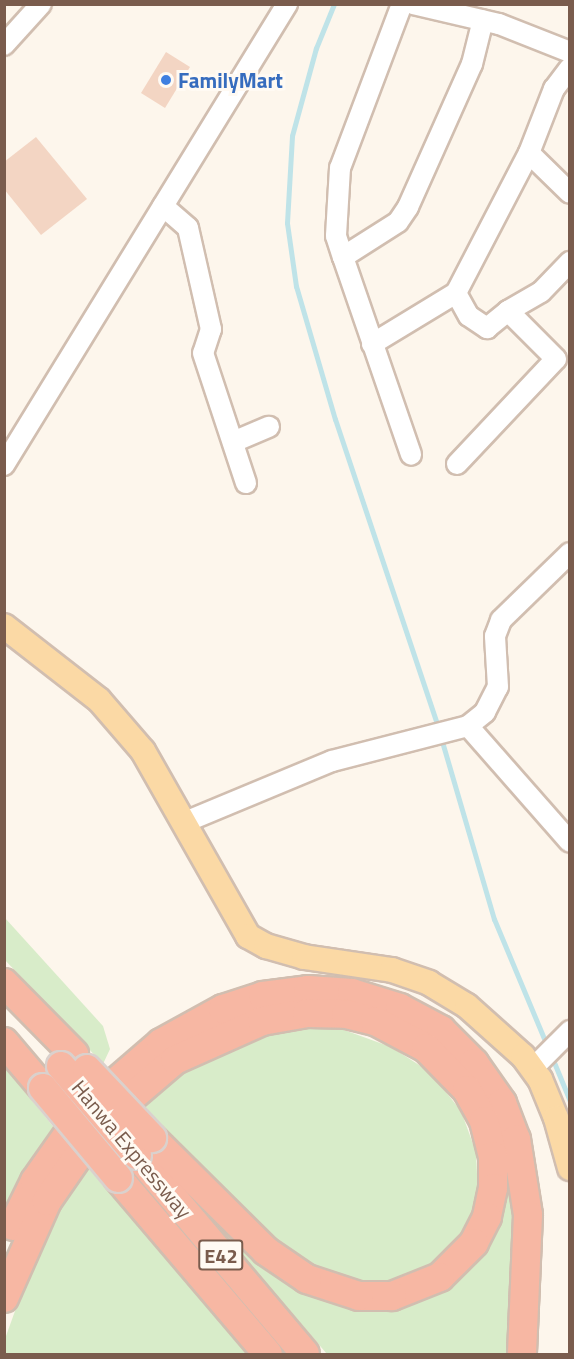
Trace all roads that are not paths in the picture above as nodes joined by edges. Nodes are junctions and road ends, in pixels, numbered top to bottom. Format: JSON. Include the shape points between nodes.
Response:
{"nodes":[{"id":1,"x":41,"y":4,"type":"edge"},
{"id":2,"x":286,"y":4,"type":"edge"},
{"id":3,"x":402,"y":4,"type":"edge"},
{"id":4,"x":413,"y":4,"type":"edge"},
{"id":5,"x":461,"y":10,"type":"edge"},
{"id":6,"x":483,"y":20,"type":"junction"},
{"id":7,"x":4,"y":45,"type":"edge"},
{"id":8,"x":570,"y":52,"type":"edge"},
{"id":9,"x":570,"y":68,"type":"edge"},
{"id":10,"x":528,"y":153,"type":"junction"},
{"id":11,"x":570,"y":193,"type":"edge"},
{"id":12,"x":163,"y":206,"type":"junction"},
{"id":13,"x":343,"y":257,"type":"junction"},
{"id":14,"x":570,"y":262,"type":"edge"},
{"id":15,"x":456,"y":293,"type":"junction"},
{"id":16,"x":508,"y":311,"type":"junction"},
{"id":17,"x":372,"y":344,"type":"junction"},
{"id":18,"x":269,"y":427,"type":"dead end"},
{"id":19,"x":233,"y":442,"type":"junction"},
{"id":20,"x":411,"y":455,"type":"dead end"},
{"id":21,"x":457,"y":464,"type":"dead end"},
{"id":22,"x":4,"y":465,"type":"edge"},
{"id":23,"x":246,"y":483,"type":"dead end"},
{"id":24,"x":570,"y":553,"type":"edge"},
{"id":25,"x":4,"y":626,"type":"edge"},
{"id":26,"x":468,"y":726,"type":"junction"},
{"id":27,"x":183,"y":823,"type":"junction"},
{"id":28,"x":570,"y":842,"type":"edge"},
{"id":29,"x":4,"y":983,"type":"edge"},
{"id":30,"x":4,"y":1000,"type":"edge"},
{"id":31,"x":4,"y":1042,"type":"edge"},
{"id":32,"x":551,"y":1051,"type":"edge"},
{"id":33,"x":68,"y":1060,"type":"junction"},
{"id":34,"x":145,"y":1146,"type":"junction"},
{"id":35,"x":570,"y":1168,"type":"edge"},
{"id":36,"x":4,"y":1244,"type":"edge"},
{"id":37,"x":4,"y":1298,"type":"edge"},
{"id":38,"x":268,"y":1354,"type":"edge"},
{"id":39,"x":305,"y":1354,"type":"edge"},
{"id":40,"x":522,"y":1354,"type":"edge"}],
"edges":[{"from":1,"to":7,"type":"street"},
{"from":2,"to":12,"type":"street"},
{"from":3,"to":13,"type":"street","via":[[340,168],[336,236]]},
{"from":4,"to":5,"type":"street"},
{"from":5,"to":6,"type":"street"},
{"from":6,"to":8,"type":"street"},
{"from":6,"to":13,"type":"street","via":[[472,64],[408,207],[398,222]]},
{"from":9,"to":10,"type":"street","via":[[554,89]]},
{"from":10,"to":11,"type":"street"},
{"from":10,"to":15,"type":"street"},
{"from":12,"to":19,"type":"street","via":[[188,228],[211,329],[203,353]]},
{"from":12,"to":22,"type":"street"},
{"from":13,"to":17,"type":"street"},
{"from":14,"to":16,"type":"street","via":[[541,291]]},
{"from":15,"to":16,"type":"street","via":[[469,316],[487,328]]},
{"from":15,"to":17,"type":"street"},
{"from":16,"to":21,"type":"street","via":[[556,359]]},
{"from":17,"to":20,"type":"street"},
{"from":18,"to":19,"type":"street"},
{"from":19,"to":23,"type":"street"},
{"from":24,"to":26,"type":"street","via":[[501,620],[495,636],[498,687],[485,712]]},
{"from":25,"to":27,"type":"main road","via":[[99,700],[143,751]]},
{"from":26,"to":27,"type":"street","via":[[332,761]]},
{"from":26,"to":28,"type":"street"},
{"from":27,"to":32,"type":"main road","via":[[243,931],[254,941],[304,957],[393,970],[429,983],[479,1015]]},
{"from":29,"to":33,"type":"highway"},
{"from":30,"to":33,"type":"highway","name":"Hanwa Expressway","number":"E42"},
{"from":31,"to":38,"type":"highway","name":"Hanwa Expressway","number":"E42","bridge":true},
{"from":32,"to":35,"type":"main road","via":[[556,1118]]},
{"from":33,"to":34,"type":"highway","name":"Hanwa Expressway","number":"E42","bridge":true},
{"from":34,"to":37,"type":"highway","via":[[266,1251],[307,1279],[359,1296],[392,1296],[440,1277],[474,1244],[487,1217],[493,1188],[493,1156],[484,1121],[467,1090],[426,1048],[394,1029],[354,1016],[308,1013],[270,1019],[224,1035],[175,1060],[107,1117],[47,1201]]},
{"from":34,"to":39,"type":"highway","name":"Hanwa Expressway","number":"E42"},
{"from":36,"to":40,"type":"highway","via":[[35,1180],[76,1121],[103,1090],[161,1043],[223,1009],[263,996],[308,990],[351,993],[400,1008],[441,1030],[474,1063],[502,1102],[516,1139],[528,1215]]}]}
